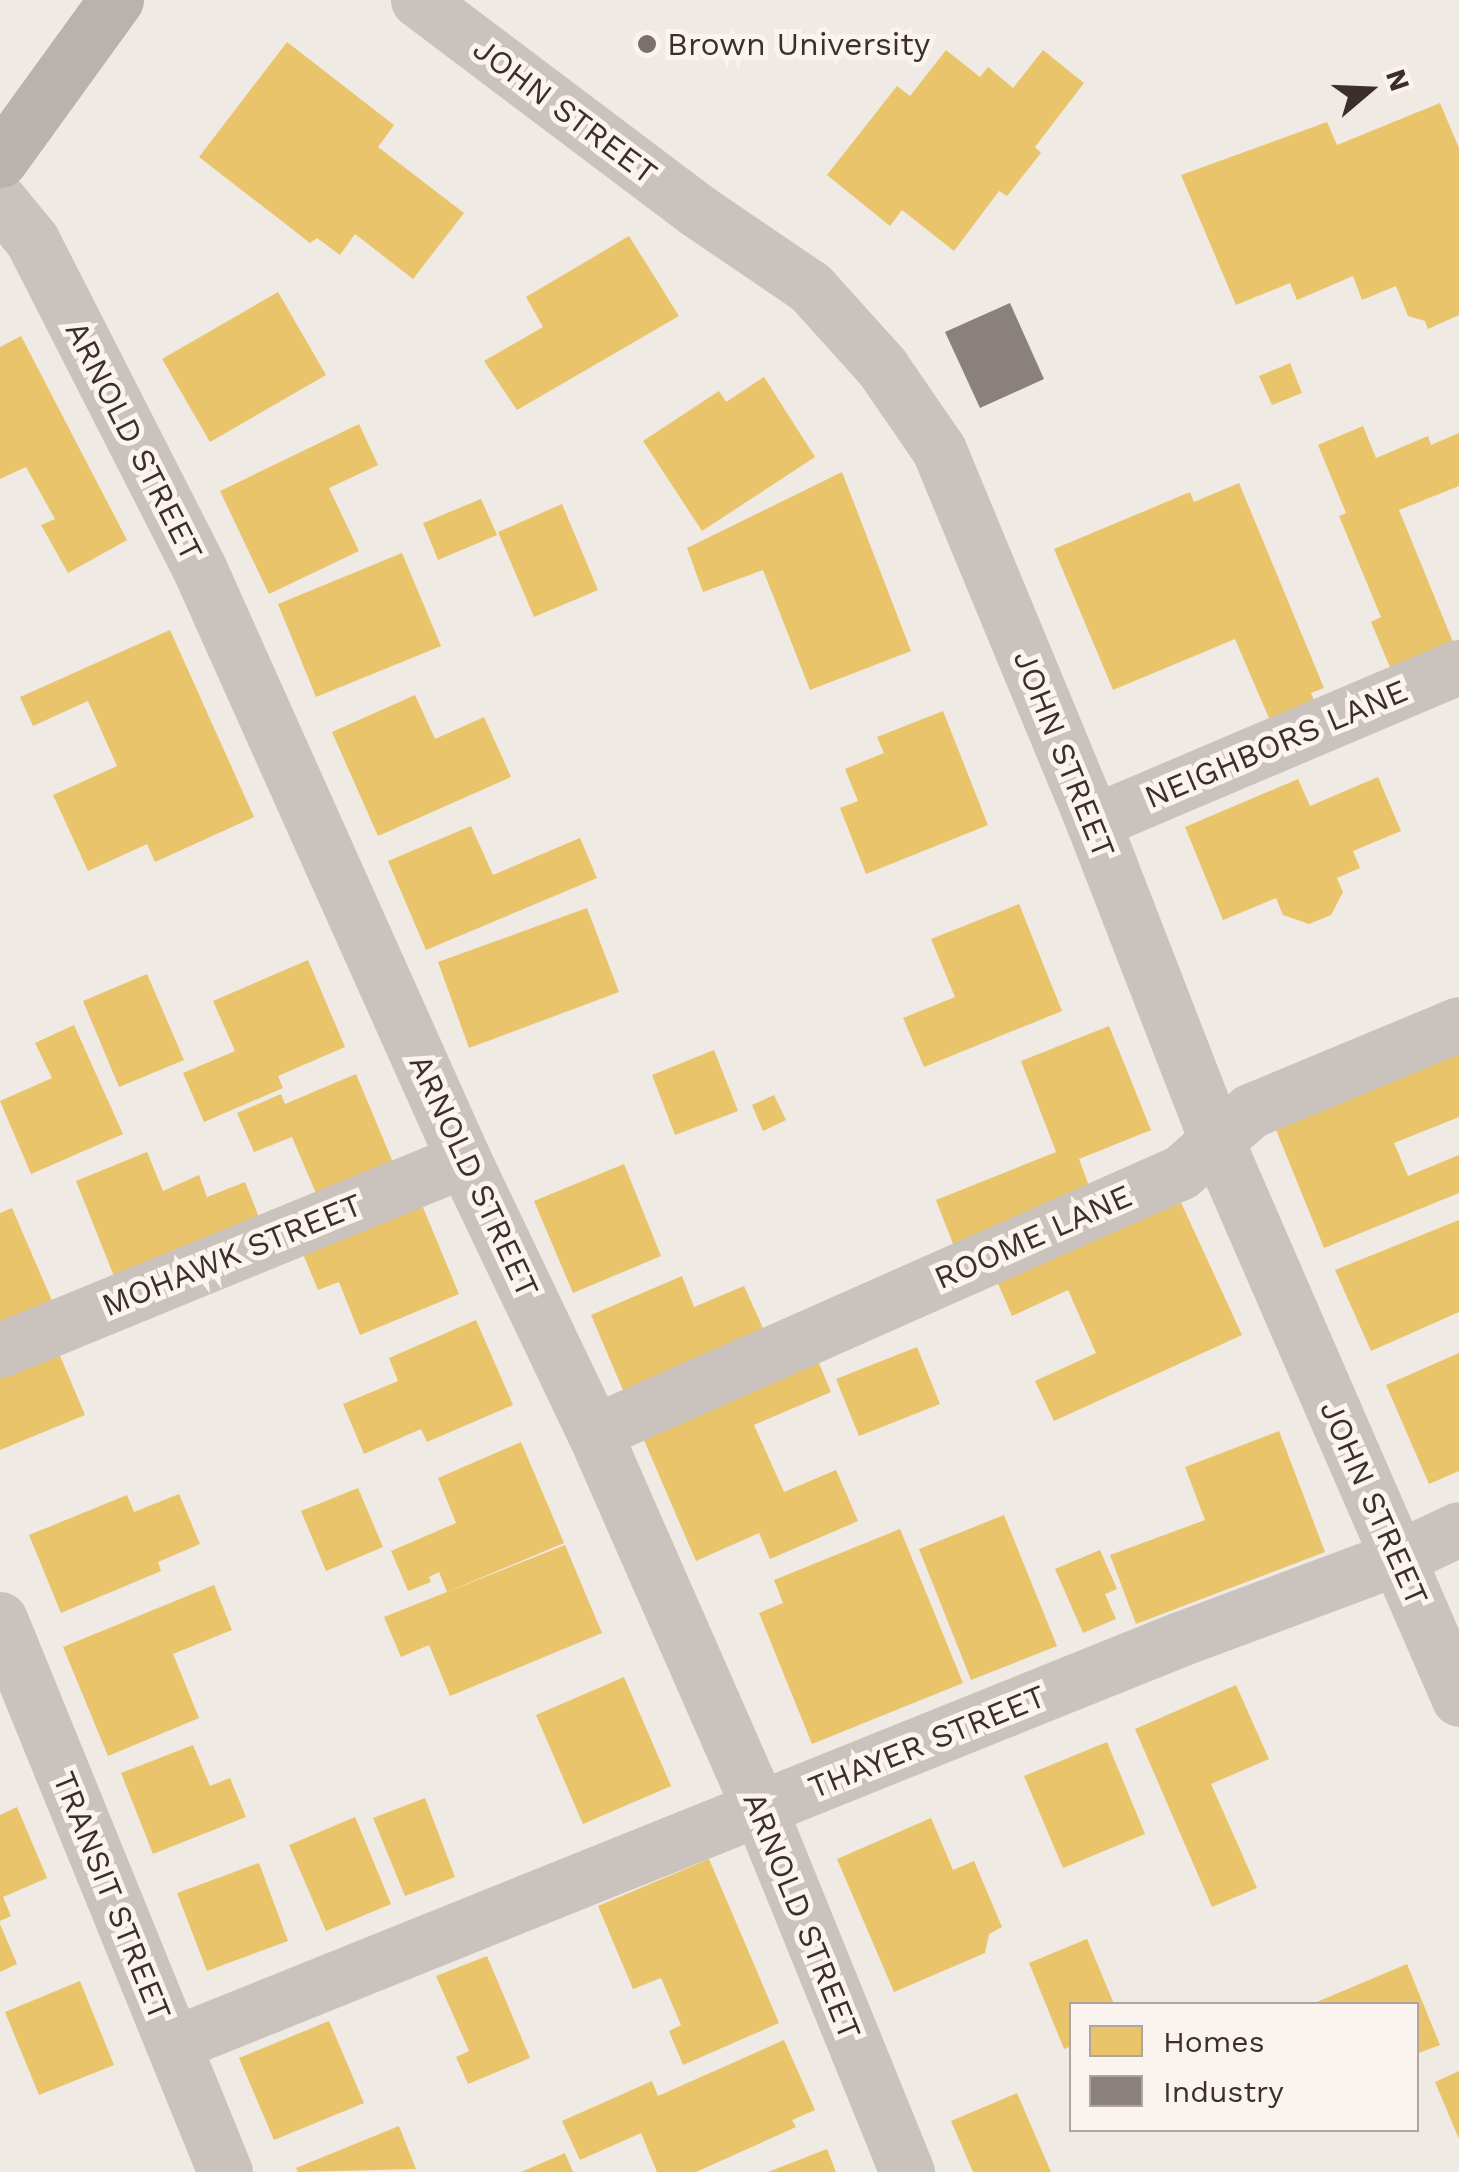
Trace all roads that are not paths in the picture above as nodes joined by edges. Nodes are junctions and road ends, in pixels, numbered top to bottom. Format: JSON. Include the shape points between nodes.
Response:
{"nodes":[{"id":1,"x":116,"y":0,"type":"edge"},
{"id":2,"x":418,"y":0,"type":"edge"},
{"id":3,"x":0,"y":160,"type":"edge"},
{"id":4,"x":0,"y":201,"type":"edge"},
{"id":5,"x":1459,"y":666,"type":"edge"},
{"id":6,"x":1093,"y":822,"type":"junction"},
{"id":7,"x":1459,"y":1024,"type":"edge"},
{"id":8,"x":1216,"y":1142,"type":"junction"},
{"id":9,"x":464,"y":1160,"type":"junction"},
{"id":10,"x":0,"y":1350,"type":"edge"},
{"id":11,"x":594,"y":1432,"type":"junction"},
{"id":12,"x":1459,"y":1530,"type":"edge"},
{"id":13,"x":1397,"y":1558,"type":"junction"},
{"id":14,"x":0,"y":1619,"type":"edge"},
{"id":15,"x":1459,"y":1698,"type":"edge"},
{"id":16,"x":760,"y":1810,"type":"junction"},
{"id":17,"x":172,"y":2044,"type":"junction"},
{"id":18,"x":225,"y":2172,"type":"edge"},
{"id":19,"x":907,"y":2172,"type":"edge"}],
"edges":[{"from":1,"to":3,"type":"street"},
{"from":2,"to":6,"type":"street","name":"JOHN STREET","via":[[810,287],[882,367],[939,450]]},
{"from":4,"to":9,"type":"street","name":"ARNOLD STREET","via":[[32,240],[200,570]]},
{"from":5,"to":6,"type":"street","name":"NEIGHBORS LANE"},
{"from":6,"to":8,"type":"street","name":"JOHN STREET"},
{"from":7,"to":8,"type":"street","name":"ROOME LANE","via":[[1250,1111]]},
{"from":8,"to":11,"type":"street","name":"ROOME LANE","via":[[1181,1172]]},
{"from":8,"to":13,"type":"street","name":"JOHN STREET"},
{"from":9,"to":10,"type":"street","name":"MOHAWK STREET"},
{"from":9,"to":11,"type":"street","name":"ARNOLD STREET"},
{"from":11,"to":16,"type":"street","name":"ARNOLD STREET"},
{"from":12,"to":13,"type":"street","name":"THAYER STREET"},
{"from":13,"to":15,"type":"street","name":"JOHN STREET"},
{"from":13,"to":16,"type":"street","name":"THAYER STREET"},
{"from":14,"to":17,"type":"street","name":"TRANSIT STREET"},
{"from":16,"to":17,"type":"street","name":"THAYER STREET"},
{"from":16,"to":19,"type":"street","name":"ARNOLD STREET"},
{"from":17,"to":18,"type":"street","name":"TRANSIT STREET"}]}
